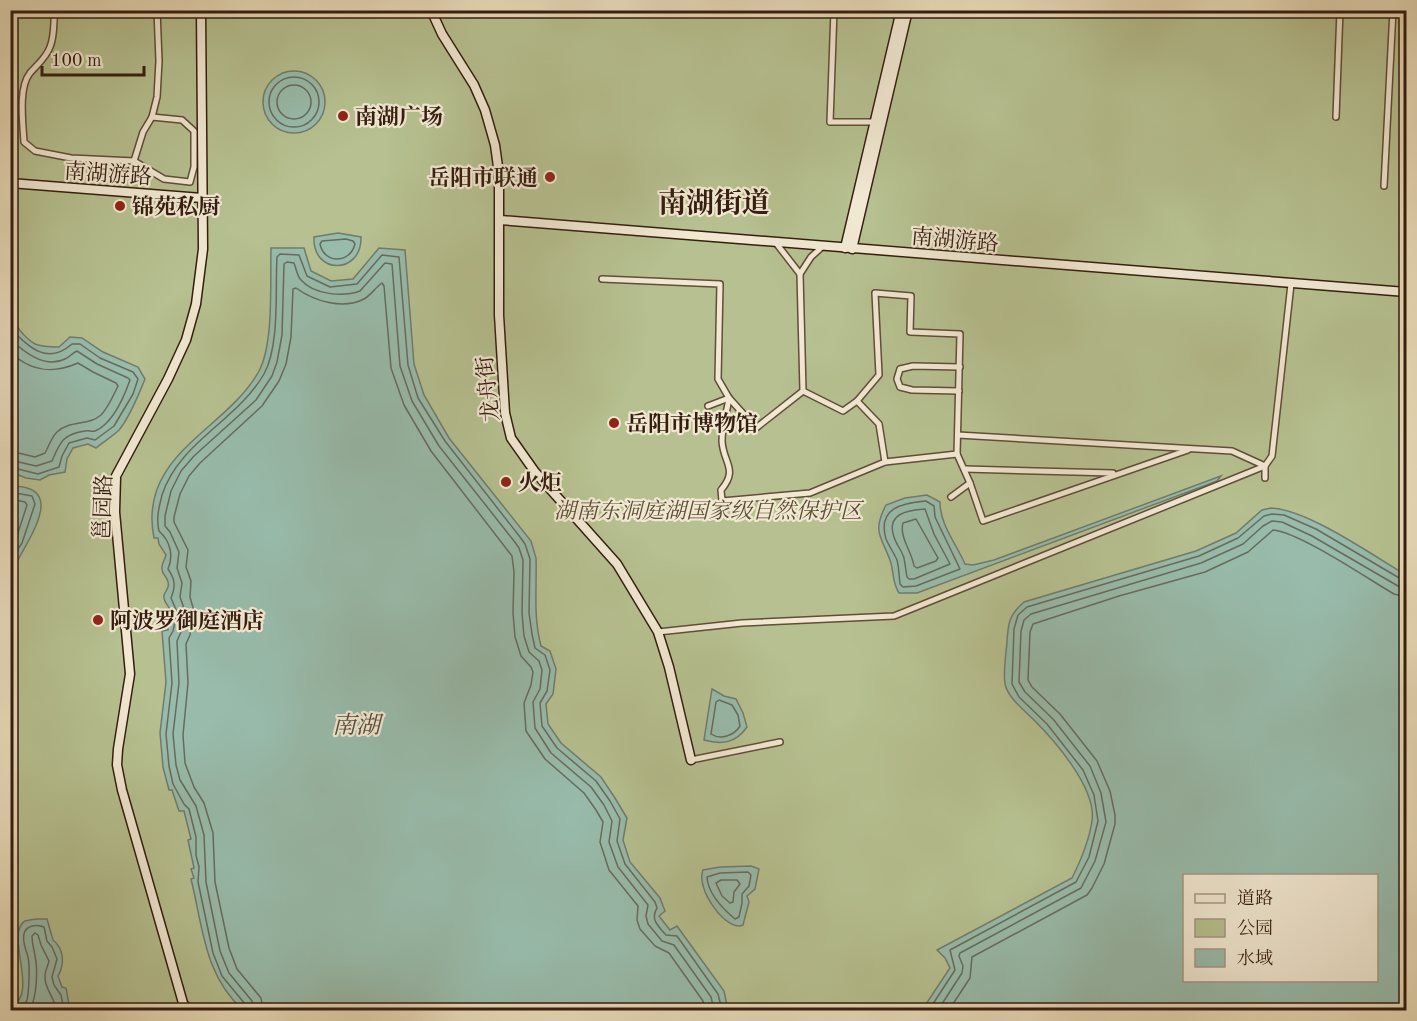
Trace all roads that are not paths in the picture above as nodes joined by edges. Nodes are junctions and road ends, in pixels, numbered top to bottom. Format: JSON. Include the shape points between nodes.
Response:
{"nodes":[{"id":1,"x":55,"y":10,"type":"edge"},
{"id":2,"x":157,"y":10,"type":"edge"},
{"id":3,"x":201,"y":10,"type":"edge"},
{"id":4,"x":431,"y":10,"type":"edge"},
{"id":5,"x":834,"y":10,"type":"edge"},
{"id":6,"x":901,"y":10,"type":"edge"},
{"id":7,"x":908,"y":10,"type":"edge"},
{"id":8,"x":1340,"y":10,"type":"edge"},
{"id":9,"x":1392,"y":10,"type":"edge"},
{"id":10,"x":152,"y":117,"type":"junction"},
{"id":11,"x":1336,"y":117,"type":"dead end"},
{"id":12,"x":875,"y":122,"type":"junction"},
{"id":13,"x":134,"y":161,"type":"junction"},
{"id":14,"x":10,"y":183,"type":"edge"},
{"id":15,"x":1384,"y":186,"type":"dead end"},
{"id":16,"x":202,"y":198,"type":"junction"},
{"id":17,"x":500,"y":220,"type":"junction"},
{"id":18,"x":776,"y":243,"type":"junction"},
{"id":19,"x":823,"y":246,"type":"junction"},
{"id":20,"x":848,"y":248,"type":"junction"},
{"id":21,"x":800,"y":274,"type":"junction"},
{"id":22,"x":602,"y":279,"type":"dead end"},
{"id":23,"x":1291,"y":284,"type":"junction"},
{"id":24,"x":1407,"y":292,"type":"edge"},
{"id":25,"x":960,"y":367,"type":"junction"},
{"id":26,"x":802,"y":391,"type":"junction"},
{"id":27,"x":959,"y":391,"type":"junction"},
{"id":28,"x":729,"y":398,"type":"junction"},
{"id":29,"x":857,"y":401,"type":"junction"},
{"id":30,"x":708,"y":406,"type":"dead end"},
{"id":31,"x":958,"y":435,"type":"junction"},
{"id":32,"x":1191,"y":449,"type":"junction"},
{"id":33,"x":957,"y":454,"type":"junction"},
{"id":34,"x":885,"y":462,"type":"junction"},
{"id":35,"x":1266,"y":466,"type":"junction"},
{"id":36,"x":965,"y":469,"type":"junction"},
{"id":37,"x":1119,"y":474,"type":"junction"},
{"id":38,"x":1265,"y":478,"type":"dead end"},
{"id":39,"x":970,"y":483,"type":"junction"},
{"id":40,"x":951,"y":497,"type":"dead end"},
{"id":41,"x":658,"y":632,"type":"junction"},
{"id":42,"x":780,"y":742,"type":"dead end"},
{"id":43,"x":691,"y":760,"type":"joint"},
{"id":44,"x":188,"y":1011,"type":"edge"}],
"edges":[{"from":1,"to":13,"type":"street","via":[[50,49],[29,75],[23,96],[24,142],[35,151],[71,158]]},
{"from":2,"to":10,"type":"street","via":[[158,97]]},
{"from":3,"to":16,"type":"street","name":"邕园路"},
{"from":4,"to":17,"type":"street","name":"龙舟街","via":[[485,110],[499,174]]},
{"from":5,"to":12,"type":"street","via":[[830,122]]},
{"from":6,"to":12,"type":"street"},
{"from":7,"to":20,"type":"street"},
{"from":8,"to":11,"type":"street"},
{"from":9,"to":15,"type":"street"},
{"from":10,"to":13,"type":"street"},
{"from":10,"to":13,"type":"street","via":[[182,120],[194,131],[190,182],[164,179]]},
{"from":12,"to":20,"type":"street"},
{"from":14,"to":16,"type":"street","name":"南湖游路"},
{"from":16,"to":44,"type":"street","name":"邕园路","via":[[203,249],[196,304],[186,340],[168,379],[116,476],[115,512],[130,674],[117,765],[179,991]]},
{"from":17,"to":18,"type":"street","name":"南湖游路"},
{"from":17,"to":41,"type":"street","name":"龙舟街","via":[[499,315],[505,413],[511,438],[535,472],[617,564]]},
{"from":18,"to":19,"type":"street","name":"南湖游路"},
{"from":18,"to":21,"type":"street"},
{"from":19,"to":20,"type":"street","name":"南湖游路"},
{"from":19,"to":21,"type":"street"},
{"from":20,"to":23,"type":"street","name":"南湖游路"},
{"from":21,"to":26,"type":"street"},
{"from":22,"to":28,"type":"street","via":[[720,284],[718,379]]},
{"from":23,"to":24,"type":"street","name":"南湖游路"},
{"from":23,"to":35,"type":"street","via":[[1272,456]]},
{"from":25,"to":27,"type":"street"},
{"from":25,"to":27,"type":"street","via":[[913,366],[900,369],[897,379],[900,387],[912,390]]},
{"from":25,"to":29,"type":"street","via":[[960,334],[910,332],[911,296],[875,293],[879,375]]},
{"from":26,"to":28,"type":"street","via":[[756,428]]},
{"from":26,"to":29,"type":"street","via":[[843,411]]},
{"from":27,"to":31,"type":"street"},
{"from":28,"to":30,"type":"street"},
{"from":28,"to":34,"type":"street","via":[[722,443],[731,469],[729,481],[721,490],[722,501],[810,494]]},
{"from":29,"to":34,"type":"street","via":[[879,424]]},
{"from":31,"to":32,"type":"street"},
{"from":31,"to":33,"type":"street"},
{"from":32,"to":35,"type":"street","via":[[1232,451]]},
{"from":32,"to":37,"type":"street"},
{"from":33,"to":34,"type":"street"},
{"from":33,"to":36,"type":"street"},
{"from":35,"to":38,"type":"street"},
{"from":35,"to":41,"type":"street","via":[[894,616],[742,623]]},
{"from":36,"to":37,"type":"street"},
{"from":36,"to":39,"type":"street"},
{"from":37,"to":39,"type":"street","via":[[983,521]]},
{"from":39,"to":40,"type":"street"},
{"from":41,"to":43,"type":"street","name":"龙舟街"},
{"from":42,"to":43,"type":"street"}]}
